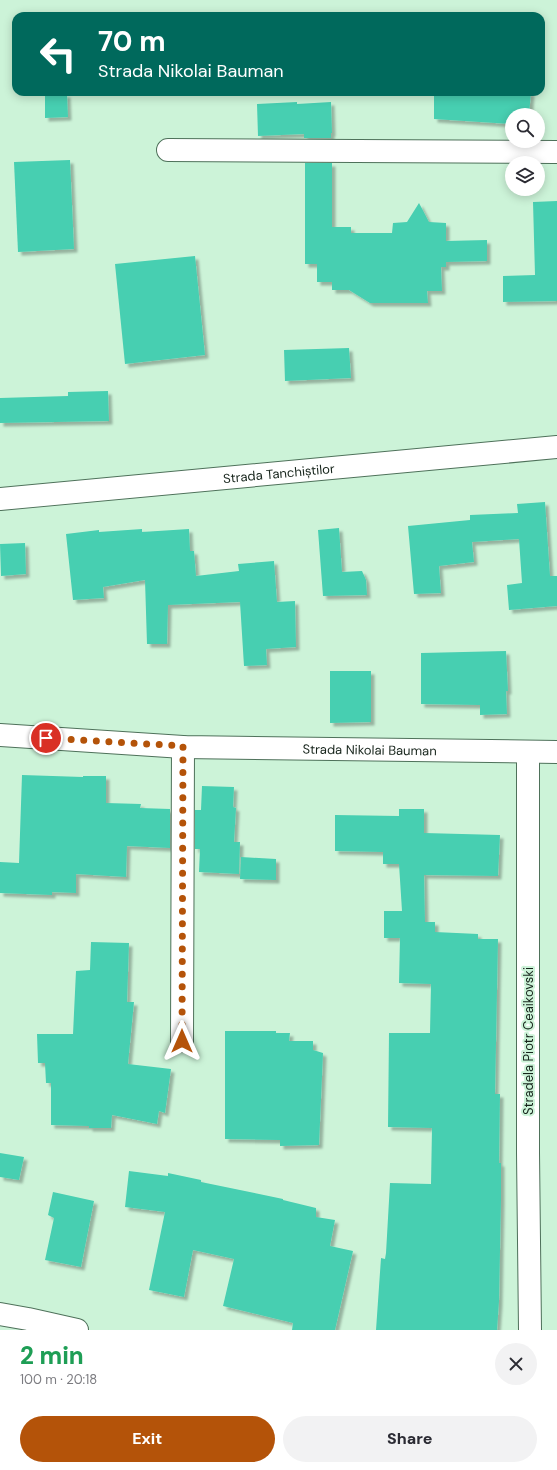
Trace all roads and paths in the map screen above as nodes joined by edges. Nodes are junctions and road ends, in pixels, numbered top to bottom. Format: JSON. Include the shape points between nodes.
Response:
{"nodes":[{"id":1,"x":168,"y":150,"type":"dead end"},
{"id":2,"x":557,"y":152,"type":"edge"},
{"id":3,"x":557,"y":447,"type":"edge"},
{"id":4,"x":0,"y":499,"type":"edge"},
{"id":5,"x":0,"y":735,"type":"edge"},
{"id":6,"x":183,"y":746,"type":"junction"},
{"id":7,"x":557,"y":752,"type":"edge"},
{"id":8,"x":528,"y":753,"type":"junction"},
{"id":9,"x":182,"y":1041,"type":"dead end"},
{"id":10,"x":0,"y":1314,"type":"edge"},
{"id":11,"x":77,"y":1330,"type":"edge"},
{"id":12,"x":530,"y":1330,"type":"edge"}],
"edges":[{"from":1,"to":2,"type":"street"},
{"from":3,"to":4,"type":"street","name":"Strada Tanchiștilor"},
{"from":5,"to":6,"type":"street","name":"Strada Nikolai Bauman"},
{"from":6,"to":8,"type":"street","name":"Strada Nikolai Bauman"},
{"from":6,"to":9,"type":"street"},
{"from":7,"to":8,"type":"street","name":"Strada Nikolai Bauman"},
{"from":8,"to":12,"type":"street","name":"Stradela Piotr Ceaikovski"},
{"from":10,"to":11,"type":"street"}]}
